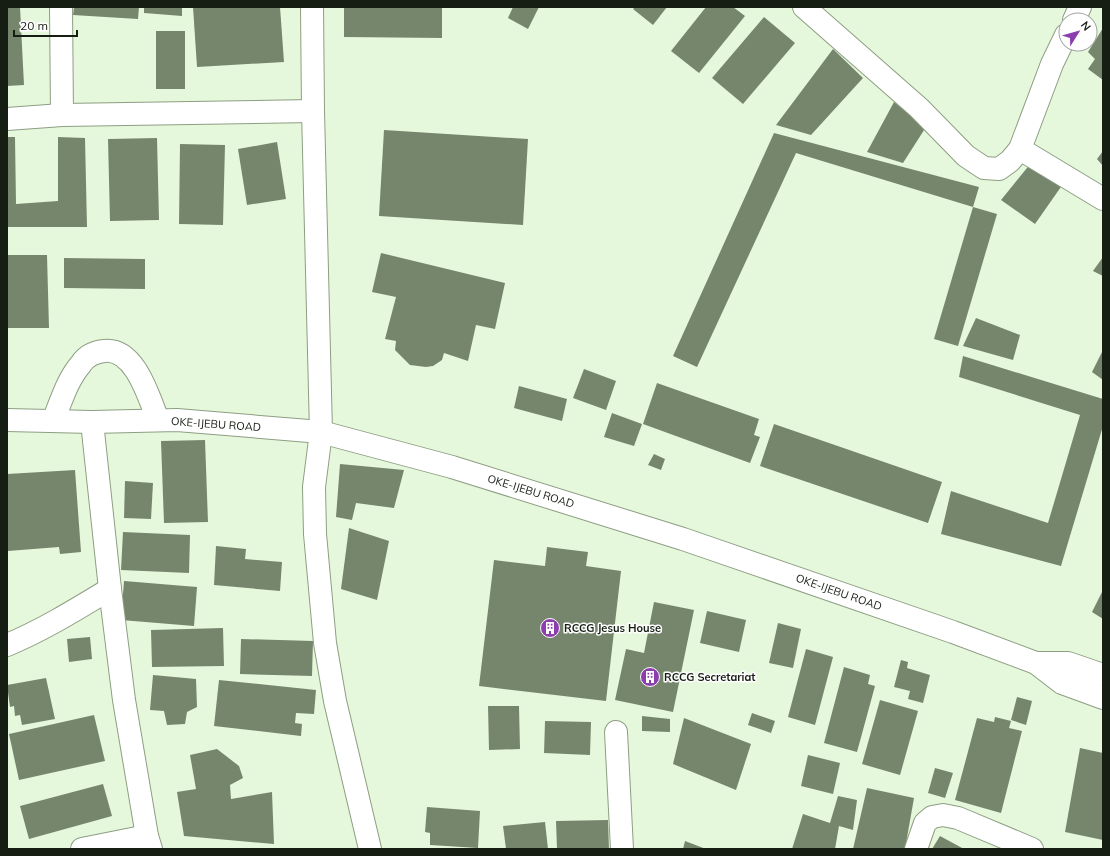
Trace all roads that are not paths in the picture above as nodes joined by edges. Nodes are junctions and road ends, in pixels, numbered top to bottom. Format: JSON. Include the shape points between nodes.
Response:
{"nodes":[{"id":1,"x":61,"y":7,"type":"edge"},
{"id":2,"x":312,"y":7,"type":"edge"},
{"id":3,"x":804,"y":7,"type":"edge"},
{"id":4,"x":1058,"y":52,"type":"edge"},
{"id":5,"x":313,"y":111,"type":"junction"},
{"id":6,"x":62,"y":115,"type":"junction"},
{"id":7,"x":7,"y":119,"type":"edge"},
{"id":8,"x":1020,"y":149,"type":"junction"},
{"id":9,"x":1103,"y":199,"type":"edge"},
{"id":10,"x":7,"y":420,"type":"edge"},
{"id":11,"x":158,"y":420,"type":"junction"},
{"id":12,"x":53,"y":421,"type":"junction"},
{"id":13,"x":92,"y":422,"type":"junction"},
{"id":14,"x":321,"y":432,"type":"junction"},
{"id":15,"x":110,"y":589,"type":"junction"},
{"id":16,"x":7,"y":645,"type":"edge"},
{"id":17,"x":1036,"y":663,"type":"junction"},
{"id":18,"x":1103,"y":675,"type":"edge"},
{"id":19,"x":1103,"y":698,"type":"edge"},
{"id":20,"x":616,"y":732,"type":"dead end"},
{"id":21,"x":149,"y":843,"type":"edge"},
{"id":22,"x":82,"y":849,"type":"edge"},
{"id":23,"x":370,"y":849,"type":"edge"},
{"id":24,"x":622,"y":849,"type":"edge"},
{"id":25,"x":916,"y":849,"type":"edge"},
{"id":26,"x":1032,"y":849,"type":"edge"}],
"edges":[{"from":1,"to":6,"type":"street"},
{"from":2,"to":5,"type":"street"},
{"from":3,"to":8,"type":"street","via":[[919,108],[966,156],[984,168],[999,169]]},
{"from":4,"to":8,"type":"street"},
{"from":5,"to":6,"type":"street"},
{"from":5,"to":14,"type":"street"},
{"from":6,"to":7,"type":"street"},
{"from":8,"to":9,"type":"street"},
{"from":10,"to":12,"type":"street","name":"OKE-IJEBU ROAD"},
{"from":11,"to":12,"type":"street","via":[[142,380],[130,362],[119,353],[109,350],[96,352],[80,365],[69,382]]},
{"from":11,"to":13,"type":"street","name":"OKE-IJEBU ROAD"},
{"from":11,"to":14,"type":"street","name":"OKE-IJEBU ROAD"},
{"from":12,"to":13,"type":"street","name":"OKE-IJEBU ROAD"},
{"from":13,"to":15,"type":"street"},
{"from":14,"to":17,"type":"street","name":"OKE-IJEBU ROAD","via":[[452,467],[676,536]]},
{"from":14,"to":23,"type":"street","via":[[314,487],[315,534],[325,643],[335,701]]},
{"from":15,"to":16,"type":"street","via":[[66,616]]},
{"from":15,"to":21,"type":"street","via":[[124,700]]},
{"from":17,"to":18,"type":"street","via":[[1068,663]]},
{"from":17,"to":19,"type":"street","via":[[1062,683]]},
{"from":20,"to":24,"type":"street"},
{"from":21,"to":22,"type":"street"},
{"from":25,"to":26,"type":"street","via":[[925,823],[932,817],[943,815],[958,818]]}]}
